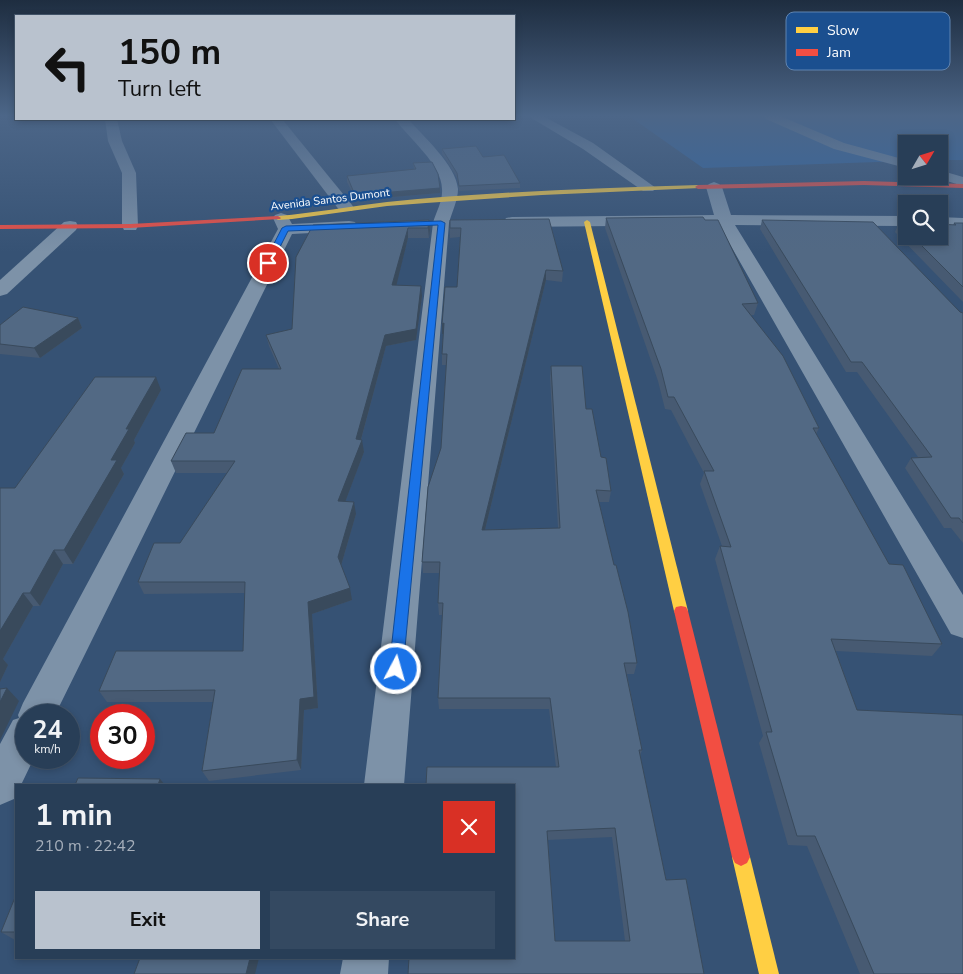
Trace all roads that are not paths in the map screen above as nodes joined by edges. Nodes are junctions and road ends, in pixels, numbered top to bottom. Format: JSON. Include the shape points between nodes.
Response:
{"nodes":[{"id":1,"x":124,"y":161,"type":"edge"},
{"id":2,"x":309,"y":161,"type":"edge"},
{"id":3,"x":436,"y":161,"type":"edge"},
{"id":4,"x":610,"y":161,"type":"edge"},
{"id":5,"x":948,"y":177,"type":"edge"},
{"id":6,"x":963,"y":182,"type":"edge"},
{"id":7,"x":963,"y":186,"type":"edge"},
{"id":8,"x":714,"y":187,"type":"junction"},
{"id":9,"x":648,"y":188,"type":"junction"},
{"id":10,"x":346,"y":208,"type":"junction"},
{"id":11,"x":443,"y":217,"type":"junction"},
{"id":12,"x":724,"y":220,"type":"junction"},
{"id":13,"x":872,"y":220,"type":"junction"},
{"id":14,"x":898,"y":221,"type":"edge"},
{"id":15,"x":500,"y":222,"type":"edge"},
{"id":16,"x":587,"y":222,"type":"junction"},
{"id":17,"x":948,"y":222,"type":"edge"},
{"id":18,"x":963,"y":223,"type":"edge"},
{"id":19,"x":283,"y":224,"type":"junction"},
{"id":20,"x":70,"y":226,"type":"junction"},
{"id":21,"x":130,"y":226,"type":"junction"},
{"id":22,"x":364,"y":226,"type":"edge"},
{"id":23,"x":0,"y":227,"type":"edge"},
{"id":24,"x":891,"y":241,"type":"edge"},
{"id":25,"x":0,"y":290,"type":"edge"},
{"id":26,"x":963,"y":624,"type":"edge"},
{"id":27,"x":42,"y":704,"type":"edge"},
{"id":28,"x":15,"y":756,"type":"edge"},
{"id":29,"x":384,"y":784,"type":"edge"},
{"id":30,"x":0,"y":785,"type":"edge"},
{"id":31,"x":366,"y":959,"type":"edge"},
{"id":32,"x":364,"y":974,"type":"edge"},
{"id":33,"x":770,"y":974,"type":"edge"}],
"edges":[{"from":1,"to":21,"type":"street","via":[[129,173]]},
{"from":2,"to":10,"type":"street"},
{"from":3,"to":11,"type":"street","via":[[449,181]]},
{"from":4,"to":9,"type":"street"},
{"from":5,"to":6,"type":"street"},
{"from":7,"to":8,"type":"main road","name":"Avenida Santos Dumont","via":[[864,183]]},
{"from":8,"to":9,"type":"main road","name":"Avenida Santos Dumont"},
{"from":8,"to":12,"type":"street"},
{"from":9,"to":11,"type":"main road","name":"Avenida Santos Dumont"},
{"from":10,"to":11,"type":"main road","name":"Avenida Santos Dumont"},
{"from":10,"to":19,"type":"main road","name":"Avenida Santos Dumont"},
{"from":11,"to":29,"type":"street"},
{"from":12,"to":13,"type":"street"},
{"from":12,"to":16,"type":"street"},
{"from":12,"to":26,"type":"street"},
{"from":13,"to":14,"type":"street"},
{"from":13,"to":24,"type":"street"},
{"from":15,"to":16,"type":"street"},
{"from":16,"to":33,"type":"main road"},
{"from":17,"to":18,"type":"street"},
{"from":19,"to":21,"type":"main road","name":"Avenida Santos Dumont"},
{"from":19,"to":22,"type":"street"},
{"from":19,"to":27,"type":"street"},
{"from":20,"to":21,"type":"main road","name":"Avenida Santos Dumont"},
{"from":20,"to":23,"type":"main road","name":"Avenida Santos Dumont"},
{"from":20,"to":25,"type":"street"},
{"from":28,"to":30,"type":"street"},
{"from":31,"to":32,"type":"street"}]}
